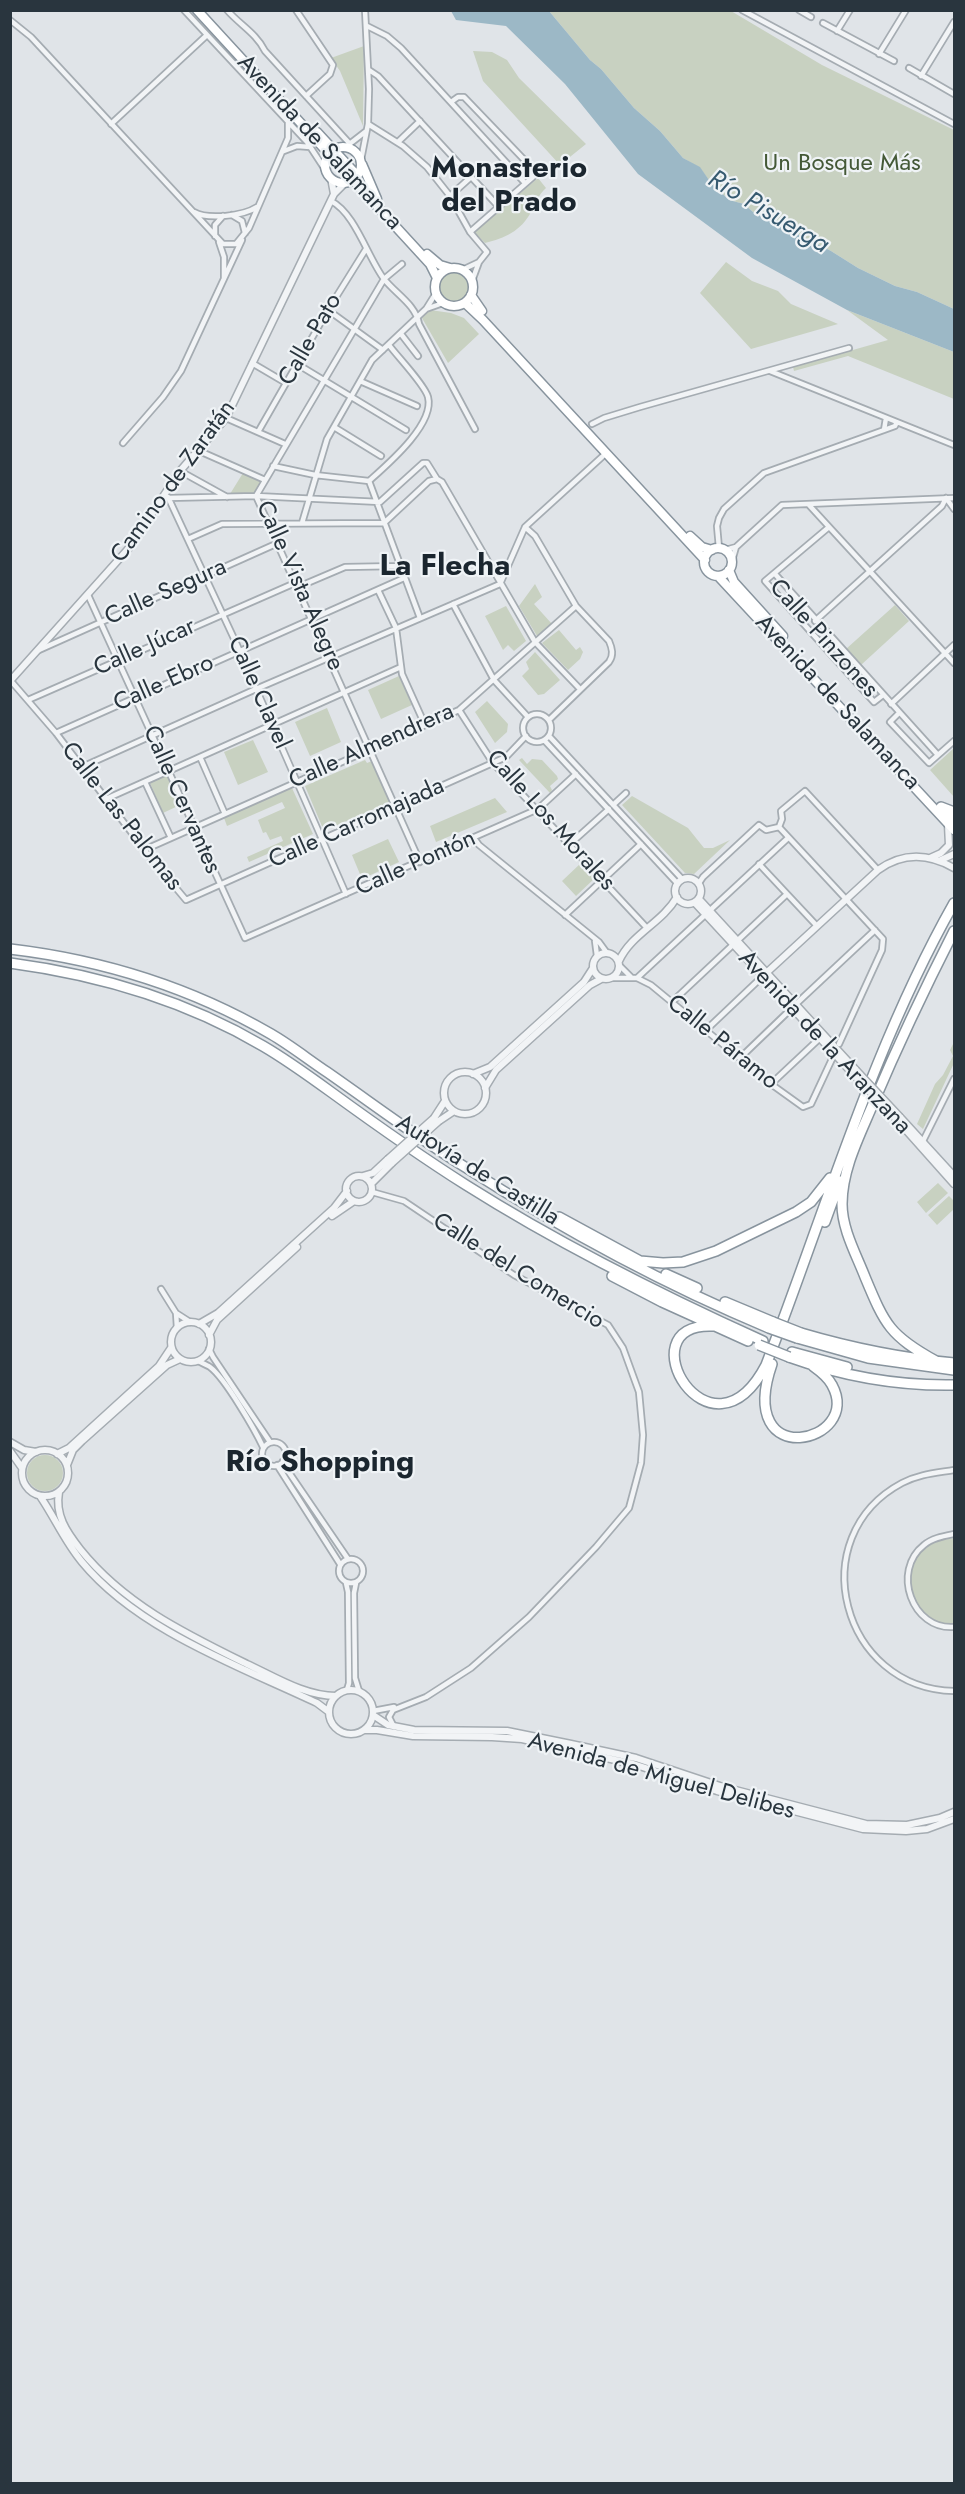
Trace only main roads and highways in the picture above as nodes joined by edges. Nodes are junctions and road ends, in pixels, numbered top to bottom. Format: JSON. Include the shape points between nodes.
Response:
{"nodes":[{"id":1,"x":197,"y":10,"type":"edge"},
{"id":2,"x":204,"y":10,"type":"edge"},
{"id":3,"x":331,"y":151,"type":"junction"},
{"id":4,"x":361,"y":162,"type":"junction"},
{"id":5,"x":351,"y":181,"type":"junction"},
{"id":6,"x":378,"y":199,"type":"junction"},
{"id":7,"x":450,"y":268,"type":"junction"},
{"id":8,"x":437,"y":278,"type":"junction"},
{"id":9,"x":471,"y":295,"type":"junction"},
{"id":10,"x":465,"y":303,"type":"junction"},
{"id":11,"x":719,"y":550,"type":"junction"},
{"id":12,"x":705,"y":560,"type":"junction"},
{"id":13,"x":731,"y":566,"type":"junction"},
{"id":14,"x":718,"y":576,"type":"junction"},
{"id":15,"x":942,"y":807,"type":"junction"},
{"id":16,"x":954,"y":812,"type":"edge"},
{"id":17,"x":951,"y":821,"type":"edge"},
{"id":18,"x":954,"y":830,"type":"edge"},
{"id":19,"x":953,"y":905,"type":"edge"},
{"id":20,"x":954,"y":931,"type":"edge"},
{"id":21,"x":10,"y":949,"type":"edge"},
{"id":22,"x":10,"y":963,"type":"edge"},
{"id":23,"x":850,"y":1132,"type":"junction"},
{"id":24,"x":427,"y":1142,"type":"junction"},
{"id":25,"x":855,"y":1149,"type":"junction"},
{"id":26,"x":493,"y":1202,"type":"junction"},
{"id":27,"x":640,"y":1261,"type":"junction"},
{"id":28,"x":771,"y":1325,"type":"junction"},
{"id":29,"x":712,"y":1326,"type":"junction"},
{"id":30,"x":799,"y":1335,"type":"junction"},
{"id":31,"x":761,"y":1343,"type":"junction"},
{"id":32,"x":790,"y":1354,"type":"junction"},
{"id":33,"x":936,"y":1361,"type":"junction"},
{"id":34,"x":954,"y":1363,"type":"edge"},
{"id":35,"x":813,"y":1366,"type":"junction"},
{"id":36,"x":954,"y":1370,"type":"edge"},
{"id":37,"x":954,"y":1384,"type":"edge"}],
"edges":[{"from":1,"to":3,"type":"highway","name":"Avenida de Salamanca"},
{"from":2,"to":3,"type":"highway","name":"Avenida de Salamanca"},
{"from":3,"to":4,"type":"highway","via":[[348,145]]},
{"from":3,"to":5,"type":"highway","name":"Avenida de Salamanca"},
{"from":3,"to":5,"type":"highway","via":[[326,159],[328,175]]},
{"from":4,"to":5,"type":"highway"},
{"from":4,"to":6,"type":"highway"},
{"from":5,"to":6,"type":"highway","name":"Avenida de Salamanca"},
{"from":5,"to":8,"type":"highway","name":"Avenida de Salamanca","via":[[430,264]]},
{"from":6,"to":7,"type":"highway","name":"Avenida de Salamanca","via":[[434,261]]},
{"from":7,"to":8,"type":"highway"},
{"from":7,"to":9,"type":"highway","via":[[462,270],[472,281]]},
{"from":8,"to":10,"type":"highway","via":[[436,293],[443,303]]},
{"from":9,"to":10,"type":"highway"},
{"from":9,"to":11,"type":"highway","via":[[695,541]]},
{"from":10,"to":12,"type":"highway"},
{"from":11,"to":12,"type":"highway"},
{"from":11,"to":13,"type":"highway","via":[[730,554]]},
{"from":12,"to":14,"type":"highway","via":[[706,569]]},
{"from":13,"to":14,"type":"highway"},
{"from":13,"to":15,"type":"highway","name":"Avenida de Salamanca","via":[[734,582]]},
{"from":14,"to":17,"type":"highway","name":"Avenida de Salamanca"},
{"from":15,"to":16,"type":"highway"},
{"from":15,"to":17,"type":"highway","name":"Avenida de Salamanca"},
{"from":17,"to":18,"type":"highway","name":"Avenida de Salamanca"},
{"from":19,"to":23,"type":"highway","via":[[895,1023]]},
{"from":20,"to":25,"type":"highway","via":[[913,1013]]},
{"from":21,"to":24,"type":"highway","name":"Autovía de Castilla","via":[[72,957],[111,967],[215,1005],[273,1035]]},
{"from":22,"to":26,"type":"highway","name":"Autovía de Castilla","via":[[109,981],[206,1016],[278,1055]]},
{"from":23,"to":27,"type":"highway","via":[[827,1183],[796,1212],[696,1258],[663,1263]]},
{"from":23,"to":29,"type":"highway","via":[[766,1365],[749,1389],[727,1402],[693,1394],[682,1383],[676,1368],[676,1348],[684,1334],[696,1327]]},
{"from":24,"to":27,"type":"highway"},
{"from":24,"to":28,"type":"highway","name":"Autovía de Castilla","via":[[593,1243],[673,1284]]},
{"from":25,"to":33,"type":"highway","via":[[842,1195],[852,1245],[887,1323],[905,1344]]},
{"from":25,"to":35,"type":"highway","via":[[767,1377],[767,1416],[775,1429],[791,1438],[806,1438],[819,1432],[835,1411],[831,1383]]},
{"from":26,"to":29,"type":"highway","via":[[588,1262]]},
{"from":26,"to":31,"type":"highway","name":"Autovía de Castilla","via":[[644,1286]]},
{"from":27,"to":28,"type":"highway"},
{"from":28,"to":30,"type":"highway","name":"Autovía de Castilla","bridge":true},
{"from":29,"to":31,"type":"highway"},
{"from":30,"to":33,"type":"highway"},
{"from":30,"to":36,"type":"highway","name":"Autovía de Castilla","via":[[868,1358]]},
{"from":31,"to":32,"type":"highway","name":"Autovía de Castilla"},
{"from":32,"to":35,"type":"highway"},
{"from":32,"to":37,"type":"highway","name":"Autovía de Castilla","via":[[865,1372]]},
{"from":33,"to":34,"type":"highway"},
{"from":35,"to":37,"type":"highway","via":[[925,1386]]}]}
